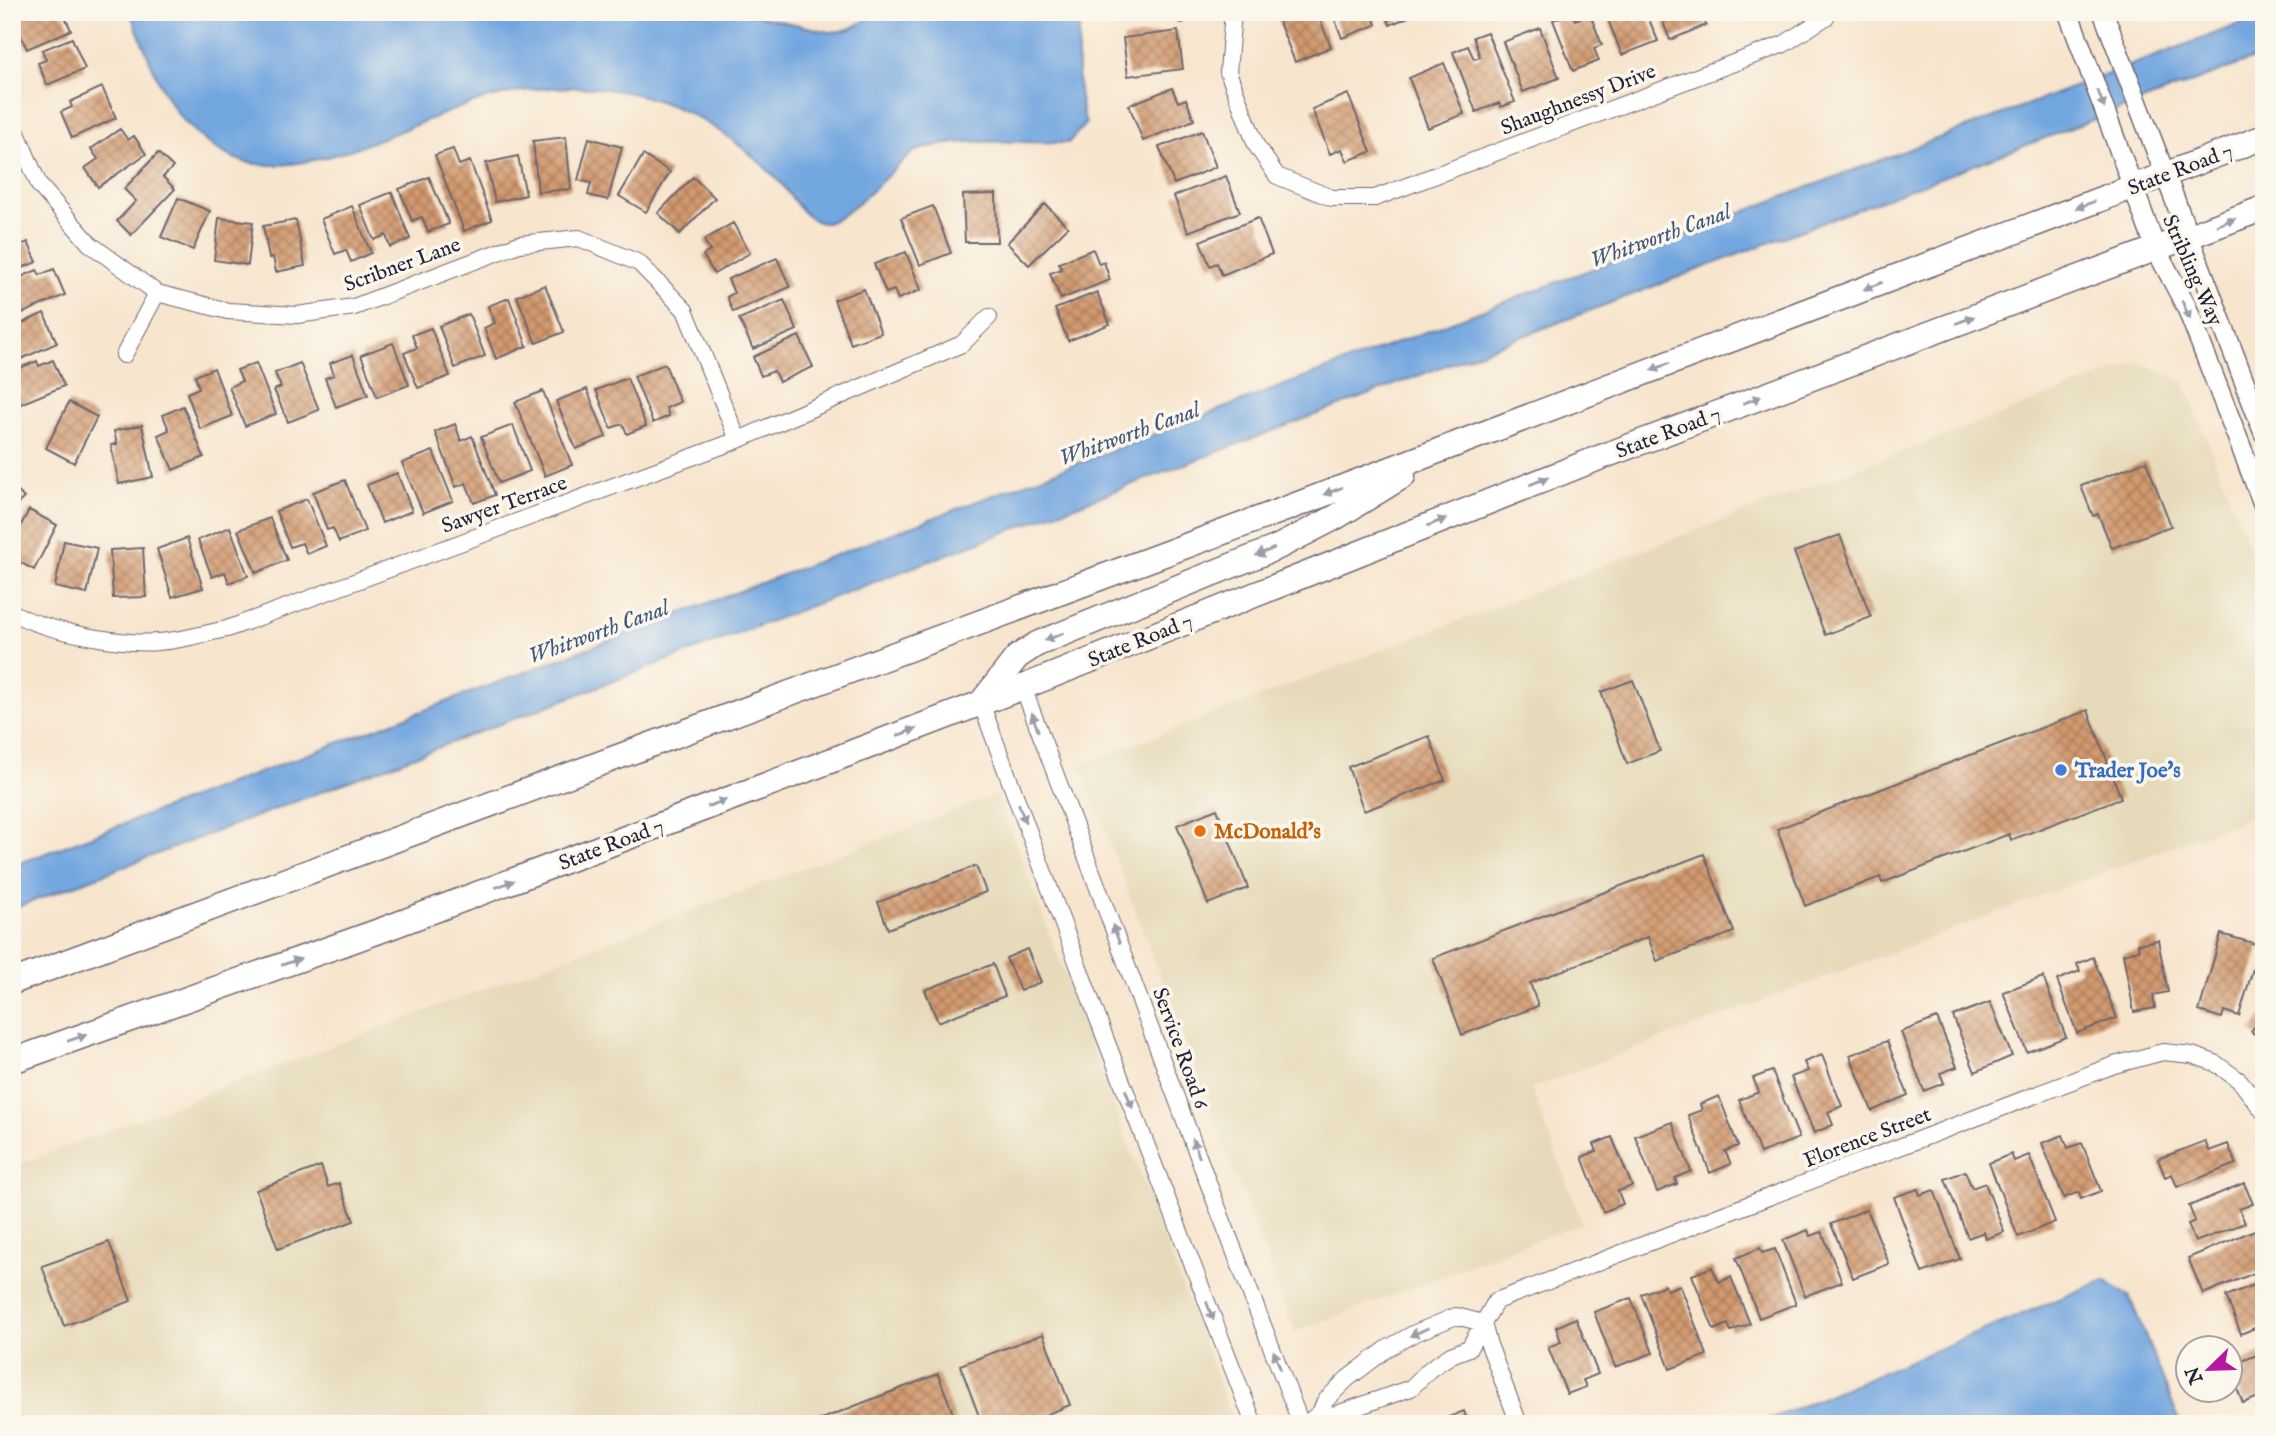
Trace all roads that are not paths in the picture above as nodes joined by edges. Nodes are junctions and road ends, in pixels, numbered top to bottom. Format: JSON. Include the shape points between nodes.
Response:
{"nodes":[{"id":1,"x":1233,"y":12,"type":"edge"},
{"id":2,"x":1828,"y":12,"type":"edge"},
{"id":3,"x":2068,"y":12,"type":"edge"},
{"id":4,"x":2103,"y":12,"type":"edge"},
{"id":5,"x":12,"y":121,"type":"edge"},
{"id":6,"x":2264,"y":137,"type":"edge"},
{"id":7,"x":2165,"y":175,"type":"junction"},
{"id":8,"x":2133,"y":187,"type":"junction"},
{"id":9,"x":2264,"y":208,"type":"edge"},
{"id":10,"x":2187,"y":236,"type":"junction"},
{"id":11,"x":2156,"y":248,"type":"junction"},
{"id":12,"x":156,"y":292,"type":"junction"},
{"id":13,"x":989,"y":317,"type":"dead end"},
{"id":14,"x":124,"y":355,"type":"dead end"},
{"id":15,"x":2264,"y":433,"type":"edge"},
{"id":16,"x":738,"y":440,"type":"junction"},
{"id":17,"x":1452,"y":446,"type":"junction"},
{"id":18,"x":2264,"y":506,"type":"edge"},
{"id":19,"x":12,"y":612,"type":"edge"},
{"id":20,"x":1023,"y":687,"type":"junction"},
{"id":21,"x":981,"y":703,"type":"junction"},
{"id":22,"x":12,"y":982,"type":"edge"},
{"id":23,"x":12,"y":1061,"type":"edge"},
{"id":24,"x":2264,"y":1112,"type":"edge"},
{"id":25,"x":1483,"y":1323,"type":"junction"},
{"id":26,"x":1320,"y":1413,"type":"junction"},
{"id":27,"x":1254,"y":1424,"type":"edge"},
{"id":28,"x":1303,"y":1424,"type":"edge"},
{"id":29,"x":1519,"y":1424,"type":"edge"}],
"edges":[{"from":1,"to":2,"type":"street","name":"Shaughnessy Drive","via":[[1227,72],[1256,145],[1277,176],[1332,198],[1374,198],[1413,184],[1784,44]]},
{"from":3,"to":8,"type":"street","name":"Stribling Way","one_way":true},
{"from":4,"to":7,"type":"street","name":"Stribling Way"},
{"from":5,"to":12,"type":"street","name":"Scribner Lane","via":[[39,185],[90,244]]},
{"from":6,"to":7,"type":"main road","name":"State Road 7"},
{"from":7,"to":8,"type":"main road","name":"State Road 7"},
{"from":7,"to":10,"type":"street","name":"Stribling Way"},
{"from":8,"to":11,"type":"street","name":"Stribling Way"},
{"from":8,"to":17,"type":"main road","name":"State Road 7","one_way":true},
{"from":10,"to":9,"type":"main road","name":"State Road 7","one_way":true},
{"from":10,"to":11,"type":"main road","name":"State Road 7"},
{"from":10,"to":15,"type":"street","name":"Stribling Way"},
{"from":11,"to":18,"type":"street","name":"Stribling Way","one_way":true,"via":[[2187,308]]},
{"from":20,"to":11,"type":"main road","name":"State Road 7","one_way":true,"via":[[1584,464]]},
{"from":12,"to":14,"type":"street"},
{"from":12,"to":16,"type":"street","name":"Scribner Lane","via":[[228,311],[297,315],[354,307],[519,244],[579,238],[639,263],[685,310]]},
{"from":13,"to":16,"type":"street","name":"Sawyer Terrace","via":[[962,344]]},
{"from":16,"to":19,"type":"street","name":"Sawyer Terrace","via":[[227,629],[158,642],[88,637]]},
{"from":17,"to":21,"type":"main road","one_way":true,"via":[[1278,547],[1037,644],[1017,657]]},
{"from":17,"to":22,"type":"main road","name":"State Road 7","one_way":true},
{"from":20,"to":21,"type":"main road","name":"State Road 7"},
{"from":28,"to":20,"type":"street","name":"Service Road 6","one_way":true},
{"from":23,"to":21,"type":"main road","name":"State Road 7","one_way":true,"via":[[382,930]]},
{"from":21,"to":27,"type":"street","one_way":true},
{"from":24,"to":25,"type":"street","name":"Florence Street","via":[[2240,1081],[2215,1063],[2162,1052],[2114,1065],[1496,1301]]},
{"from":25,"to":26,"type":"street","name":"Florence Street","via":[[1469,1348],[1430,1369],[1410,1388],[1334,1415]]},
{"from":25,"to":26,"type":"street","name":"Florence Street","one_way":true,"via":[[1456,1316],[1413,1334],[1347,1379],[1325,1401]]},
{"from":25,"to":29,"type":"street"},
{"from":26,"to":28,"type":"street","name":"Florence Street"}]}
